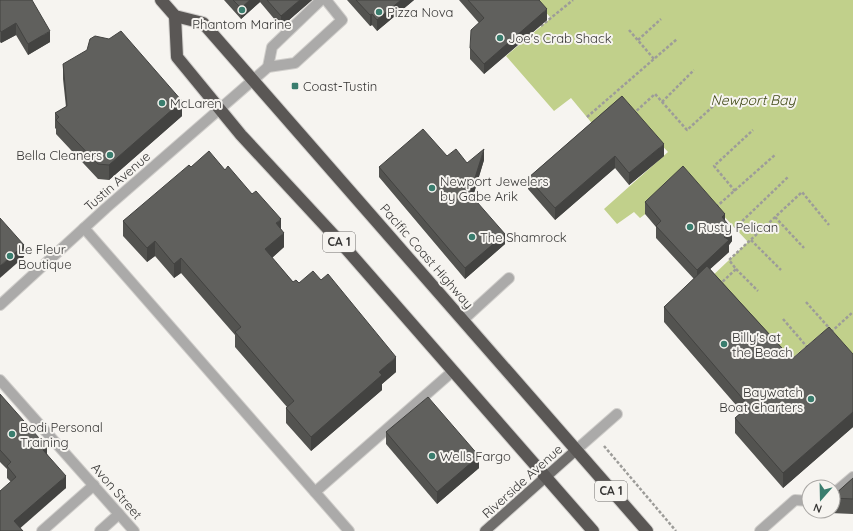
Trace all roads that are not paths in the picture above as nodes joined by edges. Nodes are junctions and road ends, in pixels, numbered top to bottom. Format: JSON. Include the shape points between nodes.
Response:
{"nodes":[{"id":1,"x":161,"y":0,"type":"edge"},
{"id":2,"x":321,"y":0,"type":"edge"},
{"id":3,"x":326,"y":0,"type":"edge"},
{"id":4,"x":175,"y":16,"type":"junction"},
{"id":5,"x":268,"y":67,"type":"junction"},
{"id":6,"x":254,"y":79,"type":"junction"},
{"id":7,"x":220,"y":108,"type":"junction"},
{"id":8,"x":84,"y":228,"type":"junction"},
{"id":9,"x":509,"y":278,"type":"dead end"},
{"id":10,"x":0,"y":305,"type":"edge"},
{"id":11,"x":463,"y":320,"type":"junction"},
{"id":12,"x":453,"y":371,"type":"junction"},
{"id":13,"x":0,"y":380,"type":"edge"},
{"id":14,"x":617,"y":414,"type":"dead end"},
{"id":15,"x":576,"y":450,"type":"junction"},
{"id":16,"x":853,"y":477,"type":"edge"},
{"id":17,"x":546,"y":478,"type":"junction"},
{"id":18,"x":94,"y":485,"type":"junction"},
{"id":19,"x":841,"y":487,"type":"edge"},
{"id":20,"x":315,"y":492,"type":"junction"},
{"id":21,"x":801,"y":500,"type":"edge"},
{"id":22,"x":119,"y":514,"type":"junction"},
{"id":23,"x":42,"y":531,"type":"edge"},
{"id":24,"x":100,"y":531,"type":"edge"},
{"id":25,"x":134,"y":531,"type":"edge"},
{"id":26,"x":349,"y":531,"type":"edge"},
{"id":27,"x":485,"y":531,"type":"edge"},
{"id":28,"x":593,"y":531,"type":"edge"},
{"id":29,"x":646,"y":531,"type":"edge"},
{"id":30,"x":760,"y":531,"type":"edge"}],
"edges":[{"from":1,"to":4,"type":"highway"},
{"from":2,"to":5,"type":"street","via":[[272,47]]},
{"from":3,"to":5,"type":"street","via":[[342,20],[295,63]]},
{"from":4,"to":6,"type":"highway","name":"Pacific Coast Highway","number":"CA 1","via":[[204,23]]},
{"from":4,"to":7,"type":"highway","number":"CA 1","via":[[177,57]]},
{"from":5,"to":6,"type":"street","name":"Tustin Avenue"},
{"from":6,"to":7,"type":"street","name":"Tustin Avenue"},
{"from":6,"to":11,"type":"highway","name":"Pacific Coast Highway","number":"CA 1"},
{"from":7,"to":8,"type":"street","name":"Tustin Avenue"},
{"from":7,"to":12,"type":"highway","number":"CA 1","via":[[241,135],[342,244]]},
{"from":8,"to":10,"type":"street","name":"Tustin Avenue"},
{"from":8,"to":20,"type":"street"},
{"from":9,"to":11,"type":"street"},
{"from":11,"to":15,"type":"highway","name":"Pacific Coast Highway","number":"CA 1"},
{"from":12,"to":17,"type":"highway","number":"CA 1"},
{"from":12,"to":20,"type":"street"},
{"from":13,"to":18,"type":"street","name":"Avon Street"},
{"from":14,"to":15,"type":"street"},
{"from":15,"to":17,"type":"main road","name":"Riverside Avenue"},
{"from":15,"to":29,"type":"highway","name":"Pacific Coast Highway","number":"CA 1"},
{"from":16,"to":19,"type":"street"},
{"from":17,"to":27,"type":"main road","name":"Riverside Avenue"},
{"from":17,"to":28,"type":"highway","number":"CA 1"},
{"from":18,"to":22,"type":"street","name":"Avon Street"},
{"from":18,"to":23,"type":"street"},
{"from":20,"to":26,"type":"street"},
{"from":21,"to":30,"type":"street","via":[[795,500]]},
{"from":22,"to":24,"type":"street"},
{"from":22,"to":25,"type":"street","name":"Avon Street"}]}
